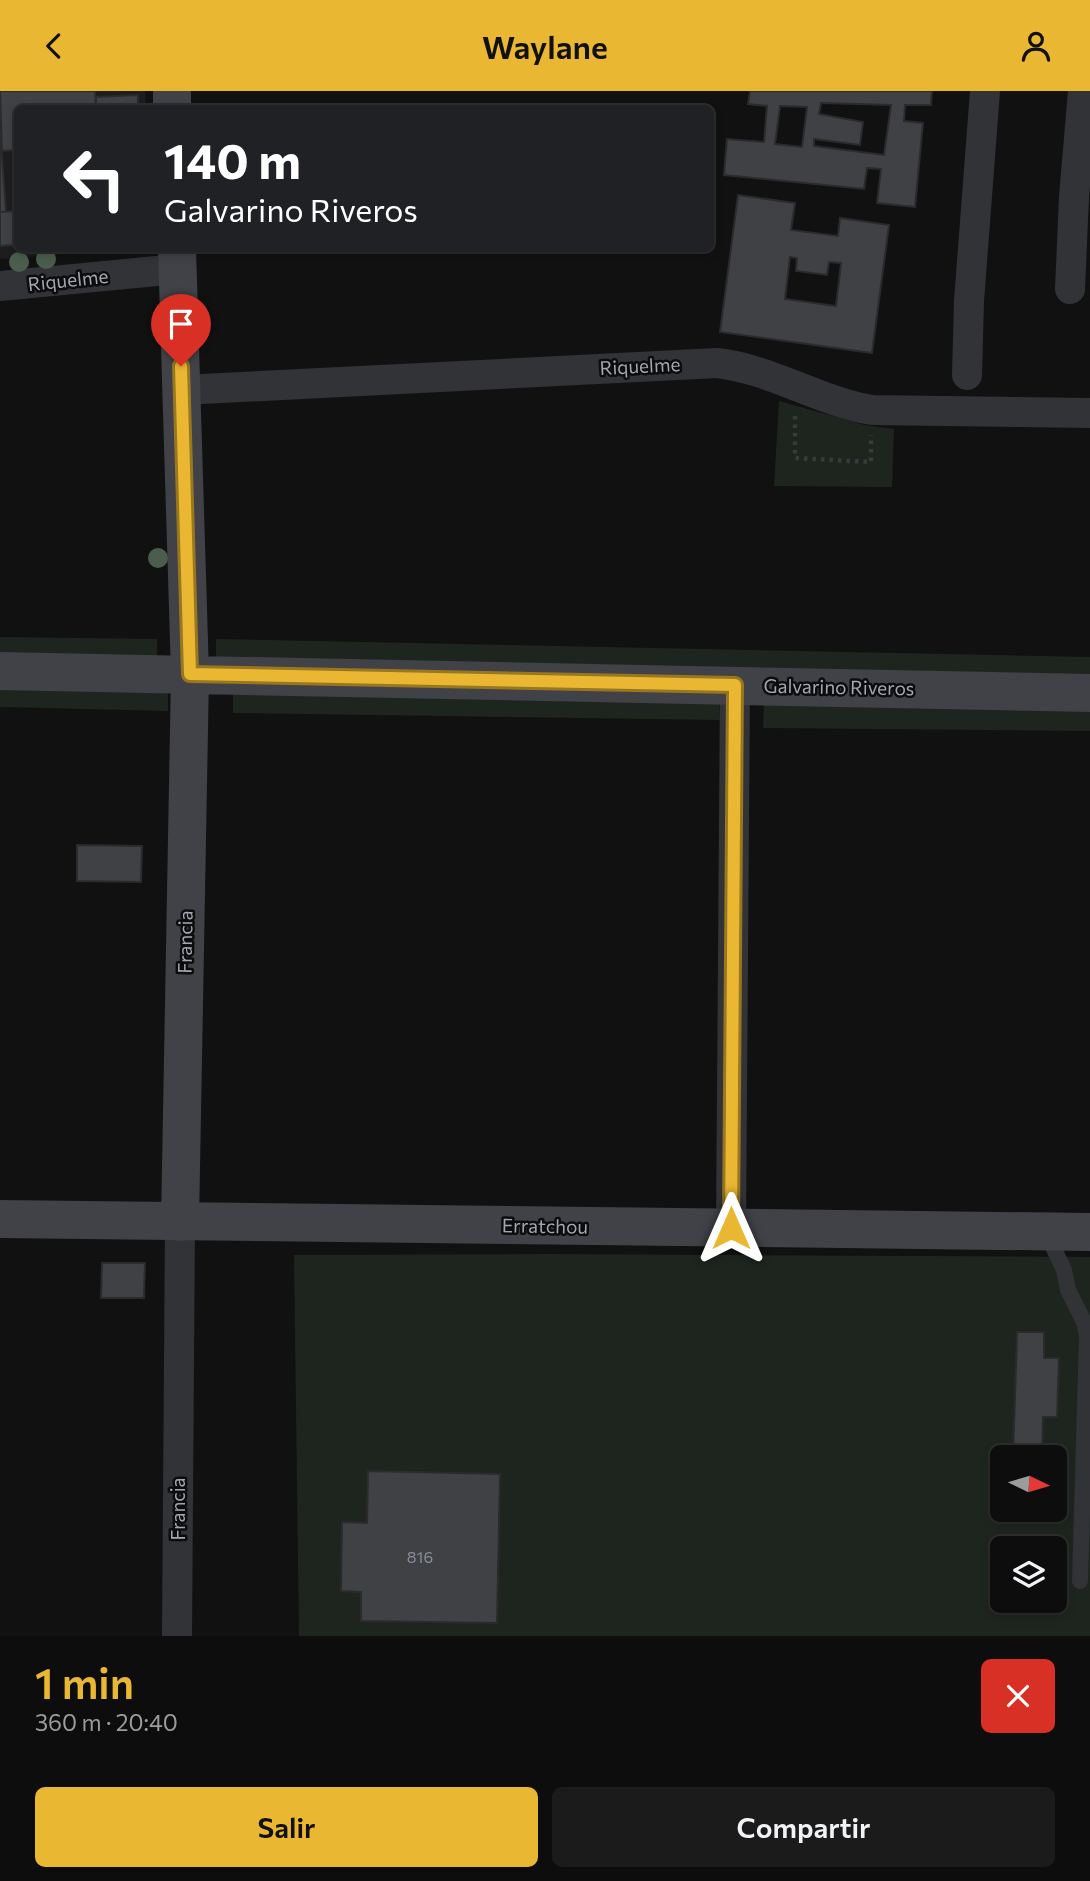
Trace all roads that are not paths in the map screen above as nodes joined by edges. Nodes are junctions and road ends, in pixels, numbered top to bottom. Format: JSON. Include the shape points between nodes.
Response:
{"nodes":[{"id":1,"x":985,"y":91,"type":"edge"},
{"id":2,"x":1083,"y":91,"type":"edge"},
{"id":3,"x":177,"y":259,"type":"edge"},
{"id":4,"x":0,"y":286,"type":"edge"},
{"id":5,"x":1070,"y":289,"type":"dead end"},
{"id":6,"x":967,"y":375,"type":"dead end"},
{"id":7,"x":182,"y":390,"type":"junction"},
{"id":8,"x":1090,"y":413,"type":"edge"},
{"id":9,"x":0,"y":671,"type":"edge"},
{"id":10,"x":190,"y":674,"type":"junction"},
{"id":11,"x":735,"y":685,"type":"junction"},
{"id":12,"x":1090,"y":692,"type":"edge"},
{"id":13,"x":0,"y":1219,"type":"edge"},
{"id":14,"x":180,"y":1222,"type":"junction"},
{"id":15,"x":731,"y":1228,"type":"junction"},
{"id":16,"x":1046,"y":1232,"type":"junction"},
{"id":17,"x":1090,"y":1232,"type":"edge"},
{"id":18,"x":1080,"y":1581,"type":"dead end"},
{"id":19,"x":177,"y":1636,"type":"edge"}],
"edges":[{"from":1,"to":6,"type":"street"},
{"from":2,"to":5,"type":"street"},
{"from":3,"to":4,"type":"street","name":"Riquelme"},
{"from":3,"to":7,"type":"street","name":"Francia"},
{"from":7,"to":8,"type":"street","name":"Riquelme","via":[[710,363],[753,370],[842,404],[872,410]]},
{"from":7,"to":10,"type":"street","name":"Francia"},
{"from":9,"to":10,"type":"street","name":"Galvarino Riveros"},
{"from":10,"to":11,"type":"street","name":"Galvarino Riveros"},
{"from":10,"to":14,"type":"street","name":"Francia"},
{"from":11,"to":12,"type":"street","name":"Galvarino Riveros"},
{"from":11,"to":15,"type":"street"},
{"from":13,"to":14,"type":"street","name":"Erratchou"},
{"from":14,"to":15,"type":"street","name":"Erratchou"},
{"from":14,"to":19,"type":"street","name":"Francia"},
{"from":15,"to":16,"type":"street","name":"Erratchou"},
{"from":16,"to":17,"type":"street","name":"Erratchou"},
{"from":16,"to":18,"type":"lane","via":[[1087,1336]]}]}
